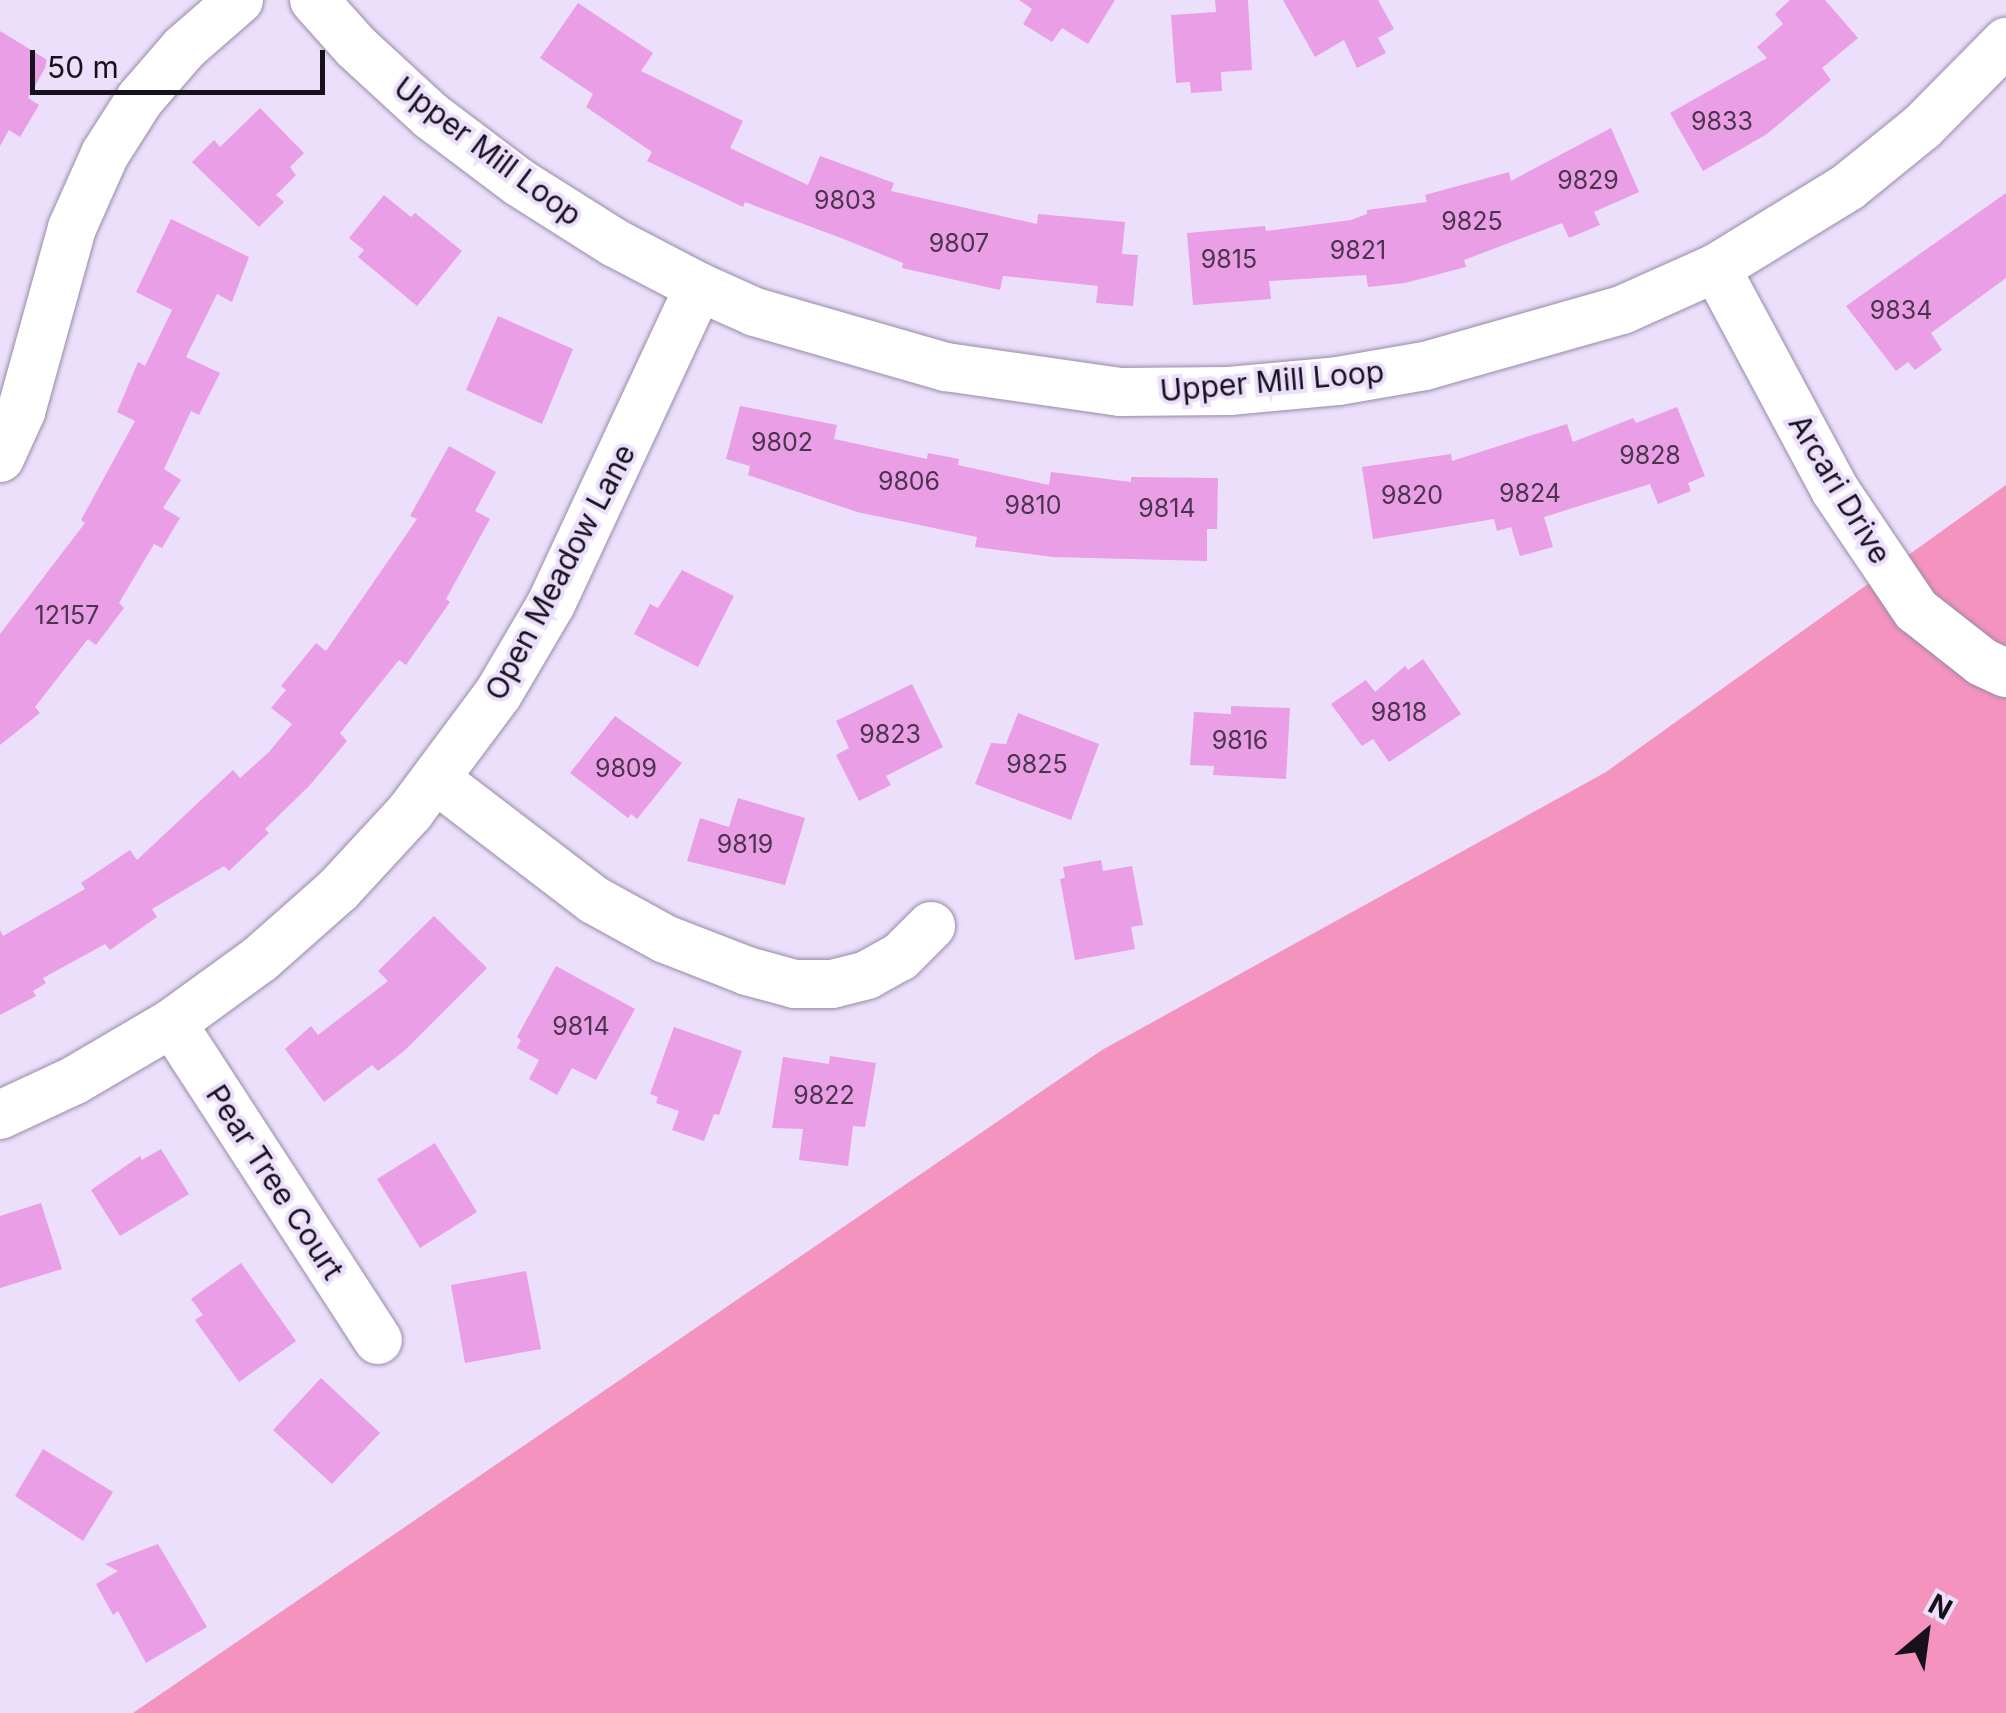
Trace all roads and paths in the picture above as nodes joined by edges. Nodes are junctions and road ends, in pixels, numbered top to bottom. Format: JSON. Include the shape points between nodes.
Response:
{"nodes":[{"id":1,"x":239,"y":0,"type":"edge"},
{"id":2,"x":314,"y":0,"type":"edge"},
{"id":3,"x":2006,"y":42,"type":"edge"},
{"id":4,"x":1716,"y":268,"type":"junction"},
{"id":5,"x":699,"y":287,"type":"junction"},
{"id":6,"x":0,"y":458,"type":"edge"},
{"id":7,"x":2006,"y":673,"type":"edge"},
{"id":8,"x":437,"y":780,"type":"junction"},
{"id":9,"x":932,"y":926,"type":"dead end"},
{"id":10,"x":172,"y":1023,"type":"junction"},
{"id":11,"x":0,"y":1115,"type":"edge"},
{"id":12,"x":378,"y":1340,"type":"dead end"}],
"edges":[{"from":1,"to":6,"type":"street","via":[[184,48],[105,154],[72,228],[20,412]]},
{"from":2,"to":5,"type":"street","name":"Upper Mill Loop","via":[[432,116],[520,183]]},
{"from":3,"to":4,"type":"street","name":"Upper Mill Loop","via":[[1922,127],[1848,187]]},
{"from":4,"to":5,"type":"street","name":"Upper Mill Loop","via":[[1622,310],[1513,344],[1338,381],[1230,391],[1120,392],[946,367],[755,312]]},
{"from":4,"to":7,"type":"street","name":"Arcari Drive","via":[[1835,490],[1916,610]]},
{"from":5,"to":8,"type":"street","name":"Open Meadow Lane","via":[[550,604]]},
{"from":8,"to":9,"type":"street","via":[[594,900],[665,939],[746,971],[795,984],[832,984],[900,956]]},
{"from":8,"to":10,"type":"street","name":"Open Meadow Lane","via":[[339,889],[260,959]]},
{"from":10,"to":11,"type":"street","name":"Open Meadow Lane"},
{"from":10,"to":12,"type":"street","name":"Pear Tree Court"}]}
